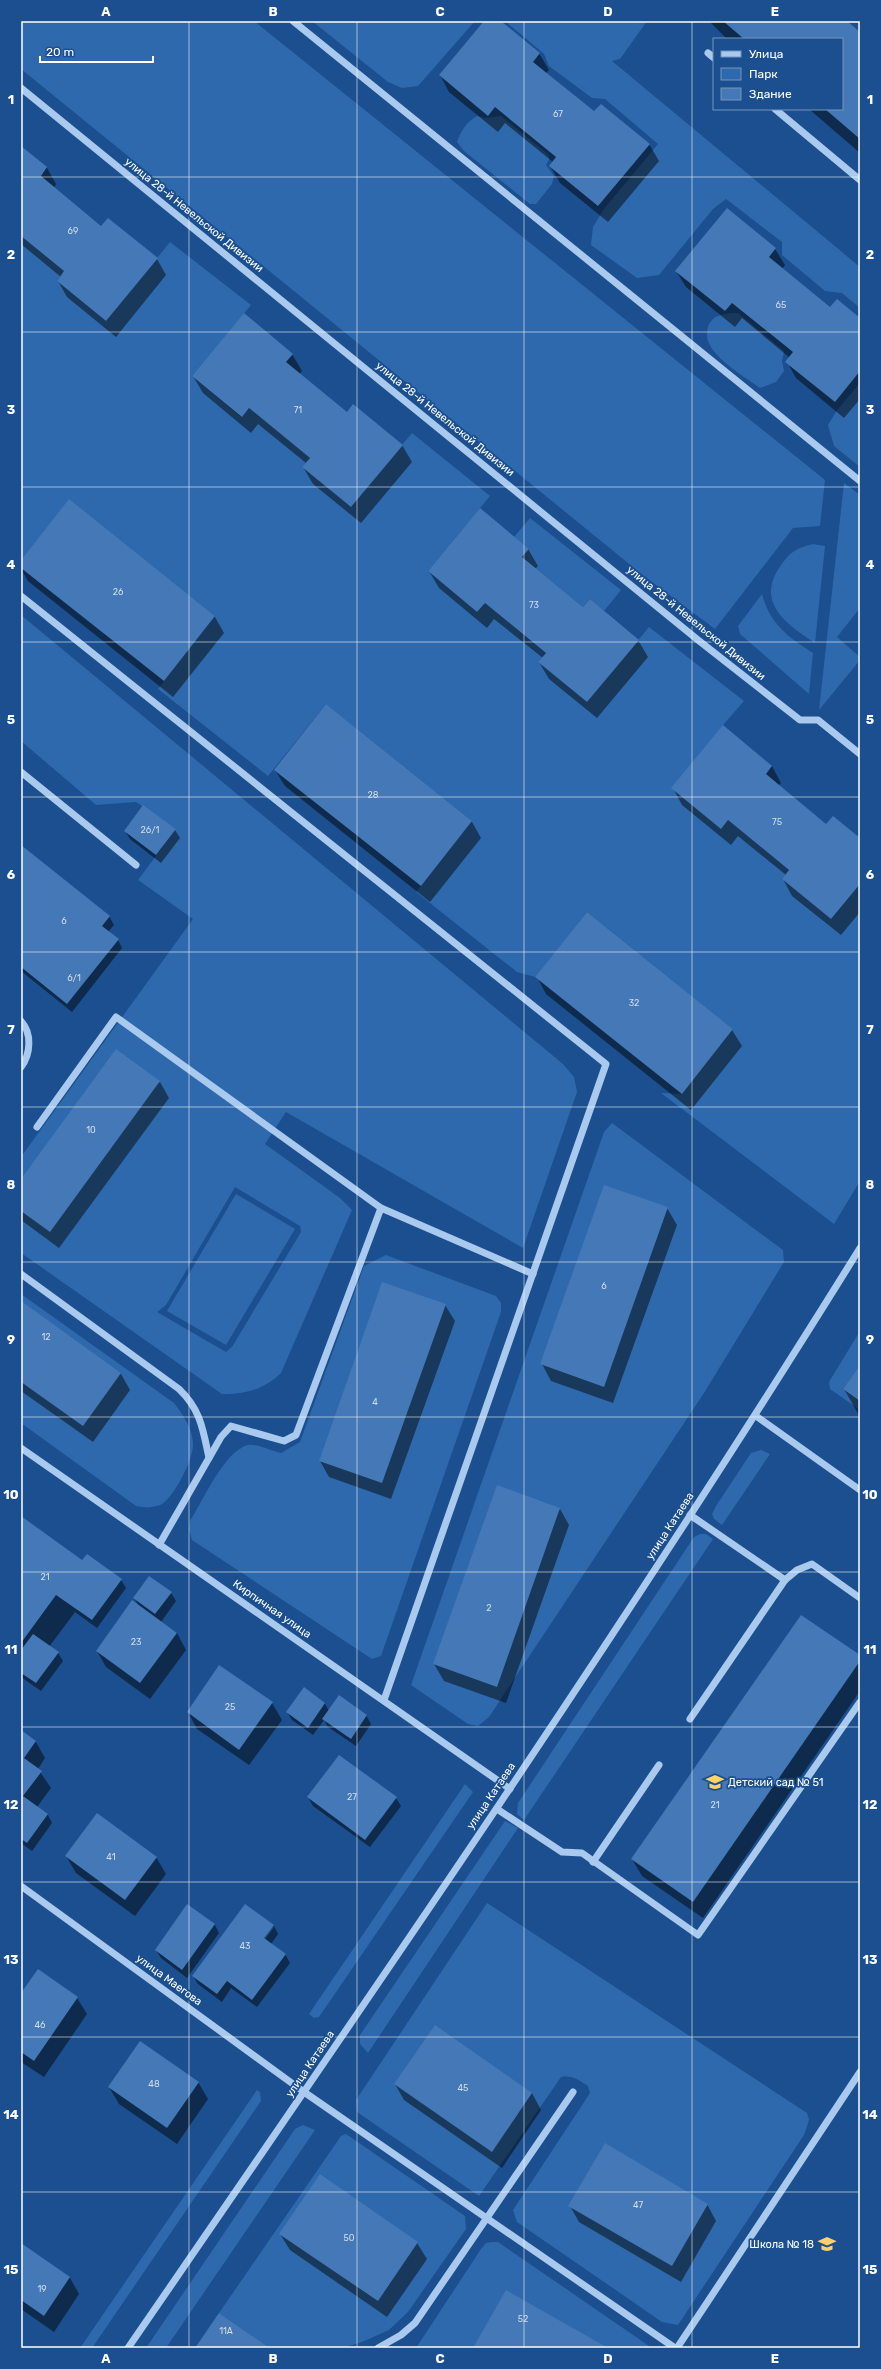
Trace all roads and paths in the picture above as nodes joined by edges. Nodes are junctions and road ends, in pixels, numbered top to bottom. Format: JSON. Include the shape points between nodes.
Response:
{"nodes":[{"id":1,"x":293,"y":21,"type":"edge"},
{"id":2,"x":708,"y":53,"type":"dead end"},
{"id":3,"x":713,"y":57,"type":"edge"},
{"id":4,"x":21,"y":88,"type":"edge"},
{"id":5,"x":775,"y":110,"type":"edge"},
{"id":6,"x":860,"y":180,"type":"edge"},
{"id":7,"x":860,"y":481,"type":"edge"},
{"id":8,"x":21,"y":596,"type":"edge"},
{"id":9,"x":860,"y":754,"type":"edge"},
{"id":10,"x":21,"y":772,"type":"edge"},
{"id":11,"x":136,"y":865,"type":"dead end"},
{"id":12,"x":21,"y":1021,"type":"edge"},
{"id":13,"x":21,"y":1067,"type":"edge"},
{"id":14,"x":37,"y":1127,"type":"dead end"},
{"id":15,"x":381,"y":1208,"type":"junction"},
{"id":16,"x":860,"y":1248,"type":"edge"},
{"id":17,"x":21,"y":1274,"type":"edge"},
{"id":18,"x":533,"y":1274,"type":"junction"},
{"id":19,"x":756,"y":1416,"type":"junction"},
{"id":20,"x":21,"y":1448,"type":"edge"},
{"id":21,"x":210,"y":1458,"type":"junction"},
{"id":22,"x":860,"y":1490,"type":"edge"},
{"id":23,"x":690,"y":1515,"type":"junction"},
{"id":24,"x":159,"y":1545,"type":"junction"},
{"id":25,"x":785,"y":1580,"type":"junction"},
{"id":26,"x":860,"y":1598,"type":"edge"},
{"id":27,"x":384,"y":1700,"type":"junction"},
{"id":28,"x":860,"y":1702,"type":"edge"},
{"id":29,"x":690,"y":1719,"type":"dead end"},
{"id":30,"x":659,"y":1766,"type":"dead end"},
{"id":31,"x":510,"y":1789,"type":"junction"},
{"id":32,"x":497,"y":1809,"type":"junction"},
{"id":33,"x":594,"y":1862,"type":"junction"},
{"id":34,"x":21,"y":1886,"type":"edge"},
{"id":35,"x":859,"y":2076,"type":"edge"},
{"id":36,"x":304,"y":2092,"type":"junction"},
{"id":37,"x":573,"y":2092,"type":"dead end"},
{"id":38,"x":486,"y":2218,"type":"junction"},
{"id":39,"x":128,"y":2348,"type":"edge"},
{"id":40,"x":378,"y":2348,"type":"edge"},
{"id":41,"x":676,"y":2348,"type":"edge"}],
"edges":[{"from":1,"to":7,"type":"street"},
{"from":2,"to":3,"type":"street"},
{"from":4,"to":9,"type":"street","name":"улица 28-й Невельской Дивизии","via":[[698,640],[800,720],[818,720]]},
{"from":5,"to":6,"type":"street"},
{"from":8,"to":18,"type":"street","via":[[606,1064]]},
{"from":10,"to":11,"type":"street"},
{"from":12,"to":13,"type":"street","via":[[27,1028],[28,1047],[27,1059]]},
{"from":14,"to":15,"type":"street","via":[[116,1017]]},
{"from":15,"to":18,"type":"street"},
{"from":15,"to":21,"type":"street","via":[[296,1435],[284,1441],[231,1426],[221,1437]]},
{"from":16,"to":19,"type":"street","name":"улица Катаева"},
{"from":17,"to":21,"type":"street","via":[[191,1401],[199,1415]]},
{"from":18,"to":27,"type":"street"},
{"from":19,"to":22,"type":"street"},
{"from":19,"to":23,"type":"street","name":"улица Катаева"},
{"from":20,"to":24,"type":"street","name":"Кирпичная улица"},
{"from":21,"to":24,"type":"street"},
{"from":23,"to":25,"type":"street"},
{"from":23,"to":31,"type":"street","name":"улица Катаева"},
{"from":24,"to":27,"type":"street","name":"Кирпичная улица"},
{"from":25,"to":26,"type":"street","via":[[797,1570],[812,1564]]},
{"from":25,"to":29,"type":"street"},
{"from":27,"to":31,"type":"street","name":"Кирпичная улица"},
{"from":28,"to":33,"type":"street","via":[[698,1935]]},
{"from":30,"to":33,"type":"street"},
{"from":31,"to":32,"type":"street","name":"улица Катаева"},
{"from":32,"to":33,"type":"street","via":[[562,1852],[582,1854]]},
{"from":32,"to":36,"type":"street","name":"улица Катаева"},
{"from":34,"to":36,"type":"street","name":"улица Маегова"},
{"from":35,"to":41,"type":"street"},
{"from":36,"to":38,"type":"street","name":"улица Маегова"},
{"from":36,"to":39,"type":"street","name":"улица Катаева"},
{"from":37,"to":38,"type":"street"},
{"from":38,"to":40,"type":"street","via":[[415,2323],[401,2335]]},
{"from":38,"to":41,"type":"street","name":"улица Маегова"}]}
